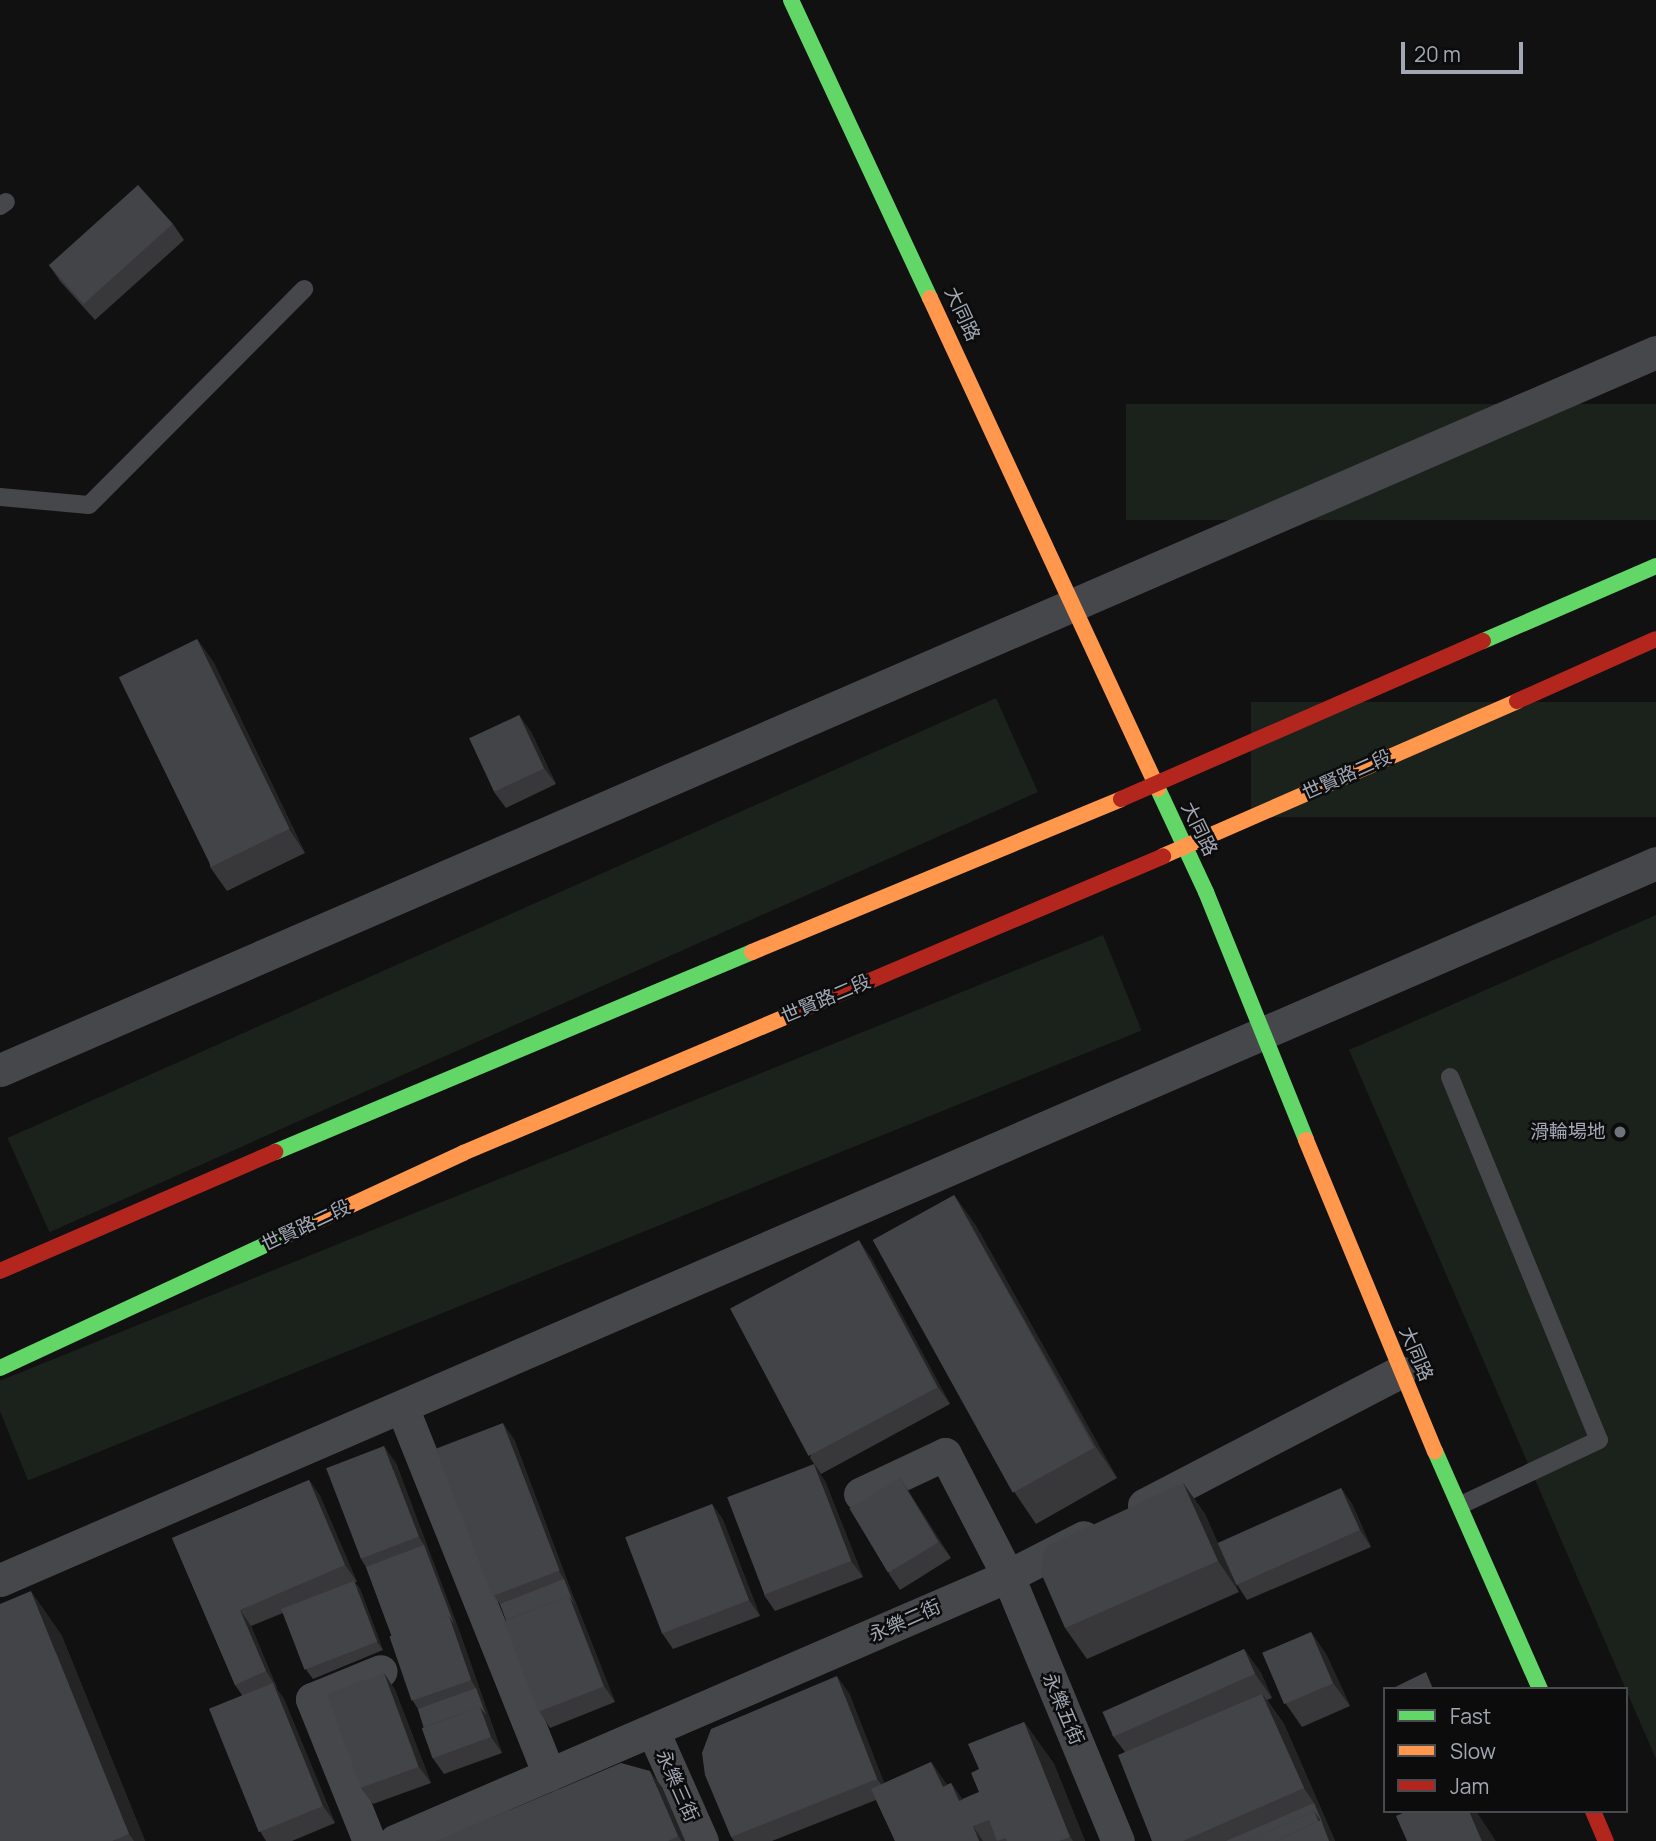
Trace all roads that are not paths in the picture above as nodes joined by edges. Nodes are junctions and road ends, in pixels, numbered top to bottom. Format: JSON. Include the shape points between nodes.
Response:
{"nodes":[{"id":1,"x":791,"y":0,"type":"edge"},
{"id":2,"x":304,"y":289,"type":"dead end"},
{"id":3,"x":1656,"y":352,"type":"edge"},
{"id":4,"x":0,"y":498,"type":"edge"},
{"id":5,"x":1656,"y":566,"type":"edge"},
{"id":6,"x":1073,"y":606,"type":"junction"},
{"id":7,"x":1656,"y":639,"type":"edge"},
{"id":8,"x":1155,"y":785,"type":"junction"},
{"id":9,"x":1185,"y":846,"type":"junction"},
{"id":10,"x":1656,"y":863,"type":"edge"},
{"id":11,"x":1264,"y":1033,"type":"junction"},
{"id":12,"x":0,"y":1070,"type":"edge"},
{"id":13,"x":1450,"y":1077,"type":"dead end"},
{"id":14,"x":0,"y":1271,"type":"edge"},
{"id":15,"x":0,"y":1368,"type":"edge"},
{"id":16,"x":1400,"y":1372,"type":"junction"},
{"id":17,"x":402,"y":1407,"type":"junction"},
{"id":18,"x":860,"y":1494,"type":"dead end"},
{"id":19,"x":1461,"y":1506,"type":"junction"},
{"id":20,"x":1008,"y":1576,"type":"junction"},
{"id":21,"x":0,"y":1580,"type":"edge"},
{"id":22,"x":382,"y":1671,"type":"edge"},
{"id":23,"x":1539,"y":1687,"type":"edge"},
{"id":24,"x":653,"y":1731,"type":"junction"},
{"id":25,"x":549,"y":1775,"type":"junction"},
{"id":26,"x":1594,"y":1813,"type":"edge"},
{"id":27,"x":369,"y":1841,"type":"edge"},
{"id":28,"x":394,"y":1841,"type":"edge"},
{"id":29,"x":702,"y":1841,"type":"edge"},
{"id":30,"x":1118,"y":1841,"type":"edge"},
{"id":31,"x":1606,"y":1841,"type":"edge"}],
"edges":[{"from":1,"to":6,"type":"main road","name":"大同路"},
{"from":2,"to":4,"type":"lane","via":[[89,505]]},
{"from":3,"to":6,"type":"street"},
{"from":5,"to":8,"type":"main road"},
{"from":6,"to":8,"type":"main road","name":"大同路"},
{"from":6,"to":12,"type":"street"},
{"from":7,"to":9,"type":"main road","name":"世賢路二段"},
{"from":8,"to":9,"type":"main road","name":"大同路"},
{"from":8,"to":14,"type":"main road","via":[[503,1055]]},
{"from":9,"to":11,"type":"main road","name":"大同路"},
{"from":9,"to":15,"type":"main road","name":"世賢路二段","via":[[463,1153]]},
{"from":10,"to":11,"type":"street"},
{"from":11,"to":16,"type":"main road","name":"大同路"},
{"from":11,"to":17,"type":"street"},
{"from":13,"to":19,"type":"lane","via":[[1600,1440]]},
{"from":16,"to":19,"type":"main road","name":"大同路"},
{"from":16,"to":20,"type":"street","name":"永樂二街"},
{"from":17,"to":21,"type":"street"},
{"from":17,"to":25,"type":"street"},
{"from":18,"to":20,"type":"street","name":"永樂五街","via":[[945,1454]]},
{"from":19,"to":23,"type":"main road","name":"大同路"},
{"from":20,"to":24,"type":"street","name":"永樂二街"},
{"from":20,"to":30,"type":"street","name":"永樂五街"},
{"from":22,"to":27,"type":"street","via":[[312,1699]]},
{"from":24,"to":25,"type":"street","name":"永樂二街"},
{"from":24,"to":29,"type":"street","name":"永樂三街"},
{"from":25,"to":28,"type":"street","name":"永樂二街"},
{"from":26,"to":31,"type":"main road"}]}
